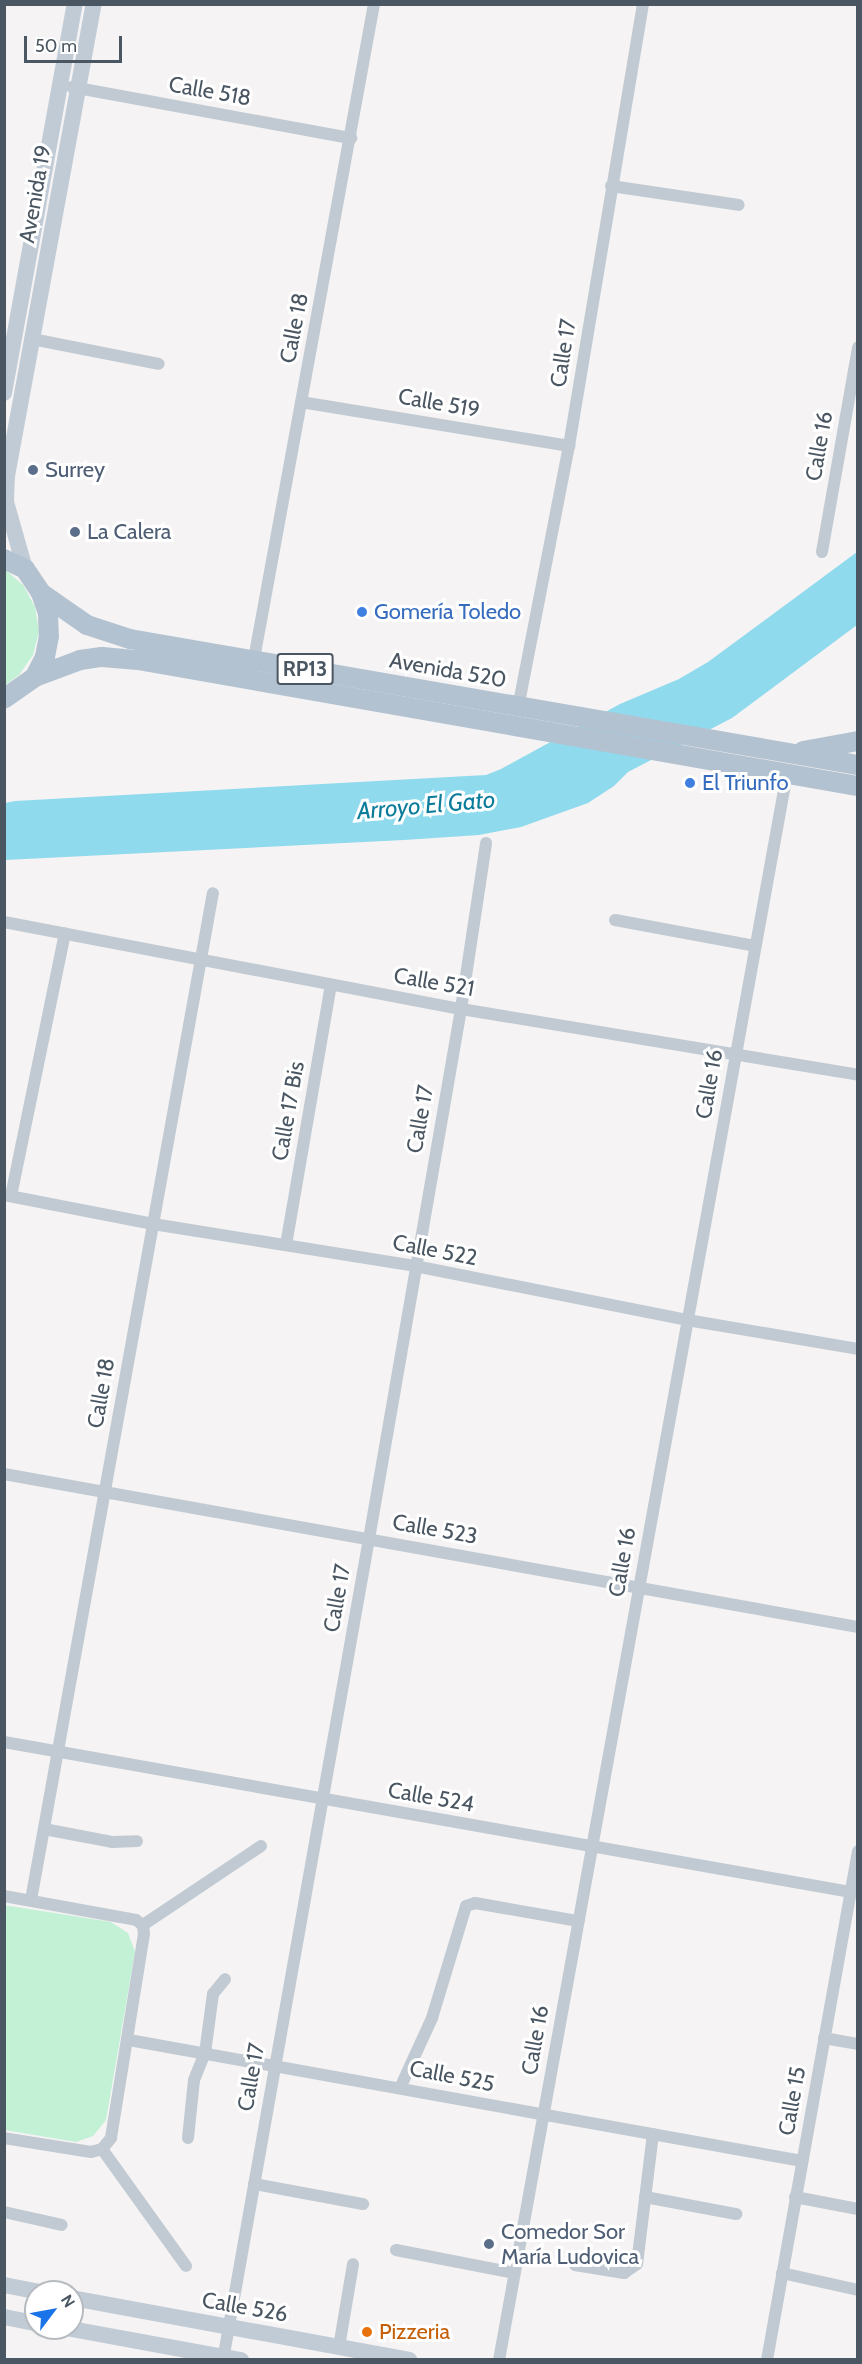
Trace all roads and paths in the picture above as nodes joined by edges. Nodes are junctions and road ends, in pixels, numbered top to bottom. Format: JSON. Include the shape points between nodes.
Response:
{"nodes":[{"id":1,"x":75,"y":4,"type":"edge"},
{"id":2,"x":94,"y":4,"type":"edge"},
{"id":3,"x":374,"y":4,"type":"edge"},
{"id":4,"x":644,"y":4,"type":"edge"},
{"id":5,"x":60,"y":85,"type":"junction"},
{"id":6,"x":78,"y":88,"type":"junction"},
{"id":7,"x":351,"y":138,"type":"junction"},
{"id":8,"x":611,"y":186,"type":"junction"},
{"id":9,"x":739,"y":205,"type":"dead end"},
{"id":10,"x":32,"y":339,"type":"junction"},
{"id":11,"x":858,"y":347,"type":"edge"},
{"id":12,"x":159,"y":364,"type":"dead end"},
{"id":13,"x":4,"y":393,"type":"edge"},
{"id":14,"x":301,"y":402,"type":"junction"},
{"id":15,"x":569,"y":446,"type":"junction"},
{"id":16,"x":822,"y":552,"type":"dead end"},
{"id":17,"x":4,"y":559,"type":"edge"},
{"id":18,"x":25,"y":568,"type":"junction"},
{"id":19,"x":41,"y":592,"type":"junction"},
{"id":20,"x":254,"y":659,"type":"junction"},
{"id":21,"x":34,"y":677,"type":"junction"},
{"id":22,"x":4,"y":699,"type":"edge"},
{"id":23,"x":518,"y":708,"type":"junction"},
{"id":24,"x":858,"y":741,"type":"edge"},
{"id":25,"x":701,"y":747,"type":"junction"},
{"id":26,"x":788,"y":763,"type":"junction"},
{"id":27,"x":858,"y":765,"type":"edge"},
{"id":28,"x":858,"y":786,"type":"edge"},
{"id":29,"x":486,"y":843,"type":"dead end"},
{"id":30,"x":213,"y":893,"type":"dead end"},
{"id":31,"x":615,"y":920,"type":"dead end"},
{"id":32,"x":4,"y":922,"type":"edge"},
{"id":33,"x":65,"y":934,"type":"junction"},
{"id":34,"x":755,"y":946,"type":"junction"},
{"id":35,"x":200,"y":961,"type":"junction"},
{"id":36,"x":331,"y":985,"type":"junction"},
{"id":37,"x":461,"y":1009,"type":"junction"},
{"id":38,"x":736,"y":1054,"type":"junction"},
{"id":39,"x":858,"y":1075,"type":"edge"},
{"id":40,"x":8,"y":1195,"type":"edge"},
{"id":41,"x":153,"y":1224,"type":"junction"},
{"id":42,"x":286,"y":1245,"type":"junction"},
{"id":43,"x":415,"y":1266,"type":"junction"},
{"id":44,"x":687,"y":1320,"type":"junction"},
{"id":45,"x":858,"y":1349,"type":"edge"},
{"id":46,"x":4,"y":1474,"type":"edge"},
{"id":47,"x":104,"y":1492,"type":"junction"},
{"id":48,"x":369,"y":1539,"type":"junction"},
{"id":49,"x":639,"y":1588,"type":"junction"},
{"id":50,"x":858,"y":1627,"type":"edge"},
{"id":51,"x":4,"y":1742,"type":"edge"},
{"id":52,"x":58,"y":1752,"type":"junction"},
{"id":53,"x":322,"y":1798,"type":"junction"},
{"id":54,"x":44,"y":1829,"type":"junction"},
{"id":55,"x":137,"y":1841,"type":"dead end"},
{"id":56,"x":261,"y":1846,"type":"dead end"},
{"id":57,"x":592,"y":1846,"type":"junction"},
{"id":58,"x":858,"y":1851,"type":"edge"},
{"id":59,"x":856,"y":1868,"type":"edge"},
{"id":60,"x":850,"y":1892,"type":"junction"},
{"id":61,"x":4,"y":1896,"type":"edge"},
{"id":62,"x":31,"y":1900,"type":"junction"},
{"id":63,"x":578,"y":1921,"type":"junction"},
{"id":64,"x":143,"y":1925,"type":"junction"},
{"id":65,"x":225,"y":1979,"type":"dead end"},
{"id":66,"x":824,"y":2038,"type":"junction"},
{"id":67,"x":129,"y":2040,"type":"junction"},
{"id":68,"x":858,"y":2043,"type":"edge"},
{"id":69,"x":205,"y":2054,"type":"junction"},
{"id":70,"x":274,"y":2066,"type":"junction"},
{"id":71,"x":400,"y":2088,"type":"junction"},
{"id":72,"x":543,"y":2115,"type":"junction"},
{"id":73,"x":653,"y":2134,"type":"junction"},
{"id":74,"x":4,"y":2138,"type":"edge"},
{"id":75,"x":188,"y":2138,"type":"dead end"},
{"id":76,"x":102,"y":2149,"type":"junction"},
{"id":77,"x":802,"y":2161,"type":"junction"},
{"id":78,"x":254,"y":2184,"type":"junction"},
{"id":79,"x":645,"y":2196,"type":"junction"},
{"id":80,"x":795,"y":2197,"type":"junction"},
{"id":81,"x":363,"y":2204,"type":"dead end"},
{"id":82,"x":858,"y":2209,"type":"edge"},
{"id":83,"x":4,"y":2212,"type":"edge"},
{"id":84,"x":736,"y":2214,"type":"dead end"},
{"id":85,"x":62,"y":2225,"type":"dead end"},
{"id":86,"x":396,"y":2250,"type":"dead end"},
{"id":87,"x":353,"y":2264,"type":"dead end"},
{"id":88,"x":575,"y":2265,"type":"dead end"},
{"id":89,"x":186,"y":2266,"type":"dead end"},
{"id":90,"x":514,"y":2273,"type":"junction"},
{"id":91,"x":782,"y":2273,"type":"junction"},
{"id":92,"x":4,"y":2285,"type":"edge"},
{"id":93,"x":24,"y":2289,"type":"edge"},
{"id":94,"x":858,"y":2290,"type":"edge"},
{"id":95,"x":84,"y":2300,"type":"edge"},
{"id":96,"x":4,"y":2317,"type":"edge"},
{"id":97,"x":24,"y":2321,"type":"edge"},
{"id":98,"x":229,"y":2327,"type":"junction"},
{"id":99,"x":84,"y":2331,"type":"edge"},
{"id":100,"x":339,"y":2347,"type":"junction"},
{"id":101,"x":223,"y":2358,"type":"edge"},
{"id":102,"x":241,"y":2360,"type":"edge"},
{"id":103,"x":409,"y":2360,"type":"edge"},
{"id":104,"x":499,"y":2360,"type":"edge"},
{"id":105,"x":767,"y":2360,"type":"edge"}],
"edges":[{"from":1,"to":5,"type":"main road","name":"Avenida 19"},
{"from":2,"to":6,"type":"main road","name":"Avenida 19"},
{"from":3,"to":7,"type":"street","name":"Calle 18"},
{"from":4,"to":8,"type":"street","name":"Calle 17"},
{"from":5,"to":6,"type":"street","name":"Calle 518"},
{"from":5,"to":13,"type":"main road","name":"Avenida 19"},
{"from":6,"to":7,"type":"street","name":"Calle 518"},
{"from":6,"to":10,"type":"main road","name":"Avenida 19"},
{"from":7,"to":14,"type":"street","name":"Calle 18"},
{"from":8,"to":9,"type":"street"},
{"from":8,"to":15,"type":"street","name":"Calle 17"},
{"from":10,"to":12,"type":"street"},
{"from":10,"to":18,"type":"main road","name":"Avenida 19","via":[[7,476],[6,502]]},
{"from":11,"to":16,"type":"street","name":"Calle 16"},
{"from":14,"to":15,"type":"street","name":"Calle 519"},
{"from":14,"to":20,"type":"street","name":"Calle 18"},
{"from":15,"to":23,"type":"street","name":"Calle 17"},
{"from":17,"to":18,"type":"main road"},
{"from":18,"to":19,"type":"main road","number":"RP13"},
{"from":19,"to":20,"type":"main road","name":"Avenida 520","number":"RP13","via":[[87,625],[119,635]]},
{"from":19,"to":21,"type":"main road","number":"RP13","via":[[49,636],[45,657]]},
{"from":20,"to":23,"type":"main road","name":"Avenida 520","number":"RP13"},
{"from":21,"to":22,"type":"main road","number":"RP13"},
{"from":21,"to":25,"type":"main road","name":"Avenida 520","number":"RP13","via":[[80,660],[138,660],[556,732]]},
{"from":23,"to":25,"type":"main road","name":"Avenida 520","number":"RP13","via":[[581,718]]},
{"from":24,"to":26,"type":"main road"},
{"from":25,"to":26,"type":"main road","name":"Avenida 520","number":"RP13"},
{"from":26,"to":27,"type":"main road","name":"Avenida 520","number":"RP13"},
{"from":26,"to":28,"type":"main road","name":"Avenida 520","number":"RP13"},
{"from":26,"to":34,"type":"street","name":"Calle 16"},
{"from":29,"to":37,"type":"street","name":"Calle 17"},
{"from":30,"to":35,"type":"street","name":"Calle 18"},
{"from":31,"to":34,"type":"street"},
{"from":32,"to":33,"type":"street","name":"Calle 521"},
{"from":33,"to":35,"type":"street","name":"Calle 521"},
{"from":33,"to":40,"type":"street"},
{"from":34,"to":38,"type":"street","name":"Calle 16"},
{"from":35,"to":36,"type":"street","name":"Calle 521"},
{"from":35,"to":41,"type":"street","name":"Calle 18"},
{"from":36,"to":37,"type":"street","name":"Calle 521"},
{"from":36,"to":42,"type":"street","name":"Calle 17 Bis"},
{"from":37,"to":38,"type":"street","name":"Calle 521"},
{"from":37,"to":43,"type":"street","name":"Calle 17"},
{"from":38,"to":39,"type":"street","name":"Calle 521"},
{"from":38,"to":44,"type":"street","name":"Calle 16"},
{"from":40,"to":41,"type":"street","name":"Calle 522"},
{"from":41,"to":42,"type":"street","name":"Calle 522"},
{"from":41,"to":47,"type":"street","name":"Calle 18"},
{"from":42,"to":43,"type":"street","name":"Calle 522"},
{"from":43,"to":44,"type":"street","name":"Calle 522"},
{"from":43,"to":48,"type":"street","name":"Calle 17"},
{"from":44,"to":45,"type":"street","name":"Calle 522"},
{"from":44,"to":49,"type":"street","name":"Calle 16"},
{"from":46,"to":47,"type":"street","name":"Calle 523"},
{"from":47,"to":48,"type":"street","name":"Calle 523"},
{"from":47,"to":52,"type":"street","name":"Calle 18"},
{"from":48,"to":49,"type":"street","name":"Calle 523"},
{"from":48,"to":53,"type":"street","name":"Calle 17"},
{"from":49,"to":50,"type":"street","name":"Calle 523"},
{"from":49,"to":57,"type":"street","name":"Calle 16"},
{"from":51,"to":52,"type":"street","name":"Calle 524"},
{"from":52,"to":53,"type":"street","name":"Calle 524"},
{"from":52,"to":54,"type":"street","name":"Calle 18"},
{"from":53,"to":57,"type":"street","name":"Calle 524"},
{"from":53,"to":70,"type":"street","name":"Calle 17"},
{"from":54,"to":55,"type":"street","via":[[112,1842]]},
{"from":54,"to":62,"type":"street","name":"Calle 18"},
{"from":56,"to":64,"type":"street"},
{"from":57,"to":60,"type":"street","name":"Calle 524"},
{"from":57,"to":63,"type":"street","name":"Calle 16"},
{"from":58,"to":59,"type":"street","name":"Calle 15"},
{"from":59,"to":60,"type":"street","name":"Calle 15"},
{"from":60,"to":66,"type":"street","name":"Calle 15"},
{"from":61,"to":62,"type":"street"},
{"from":62,"to":64,"type":"street","via":[[136,1920]]},
{"from":63,"to":71,"type":"street","via":[[475,1903],[466,1906],[432,2018]]},
{"from":63,"to":72,"type":"street","name":"Calle 16"},
{"from":64,"to":67,"type":"street"},
{"from":65,"to":69,"type":"street","via":[[213,1994]]},
{"from":66,"to":68,"type":"street"},
{"from":66,"to":77,"type":"street","name":"Calle 15"},
{"from":67,"to":69,"type":"street","name":"Calle 525"},
{"from":67,"to":76,"type":"street","via":[[111,2138]]},
{"from":69,"to":70,"type":"street","name":"Calle 525"},
{"from":69,"to":75,"type":"street","via":[[194,2080]]},
{"from":70,"to":71,"type":"street","name":"Calle 525"},
{"from":70,"to":78,"type":"street","name":"Calle 17"},
{"from":71,"to":72,"type":"street","name":"Calle 525"},
{"from":72,"to":73,"type":"street","name":"Calle 525"},
{"from":72,"to":90,"type":"street","name":"Calle 16"},
{"from":73,"to":77,"type":"street","name":"Calle 525"},
{"from":73,"to":79,"type":"street"},
{"from":74,"to":76,"type":"street","via":[[91,2152]]},
{"from":76,"to":89,"type":"street"},
{"from":77,"to":80,"type":"street","name":"Calle 15"},
{"from":78,"to":81,"type":"street"},
{"from":78,"to":98,"type":"street","name":"Calle 17"},
{"from":79,"to":84,"type":"street"},
{"from":79,"to":88,"type":"street","via":[[637,2264],[624,2272]]},
{"from":80,"to":82,"type":"street"},
{"from":80,"to":91,"type":"street","name":"Calle 15"},
{"from":83,"to":85,"type":"street"},
{"from":86,"to":90,"type":"street"},
{"from":87,"to":100,"type":"street"},
{"from":90,"to":104,"type":"street","name":"Calle 16"},
{"from":91,"to":94,"type":"street"},
{"from":91,"to":105,"type":"street","name":"Calle 15"},
{"from":92,"to":93,"type":"main road"},
{"from":95,"to":98,"type":"main road","name":"Calle 526"},
{"from":96,"to":97,"type":"main road"},
{"from":98,"to":100,"type":"main road","name":"Calle 526"},
{"from":98,"to":101,"type":"street","name":"Calle 17"},
{"from":99,"to":101,"type":"main road"},
{"from":100,"to":103,"type":"main road","name":"Calle 526"},
{"from":101,"to":102,"type":"main road"}]}
